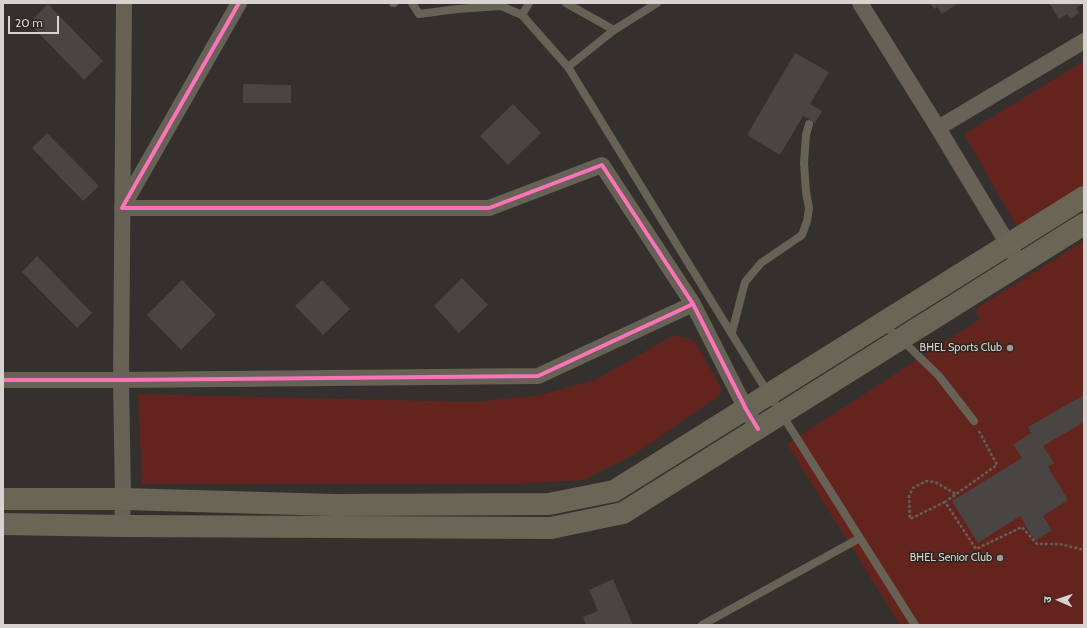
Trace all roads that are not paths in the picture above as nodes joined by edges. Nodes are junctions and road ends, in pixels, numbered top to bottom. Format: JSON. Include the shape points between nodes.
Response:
{"nodes":[{"id":1,"x":124,"y":3,"type":"edge"},
{"id":2,"x":239,"y":3,"type":"edge"},
{"id":3,"x":412,"y":3,"type":"edge"},
{"id":4,"x":529,"y":3,"type":"edge"},
{"id":5,"x":566,"y":3,"type":"edge"},
{"id":6,"x":656,"y":3,"type":"edge"},
{"id":7,"x":860,"y":3,"type":"edge"},
{"id":8,"x":522,"y":15,"type":"junction"},
{"id":9,"x":614,"y":30,"type":"junction"},
{"id":10,"x":1084,"y":41,"type":"edge"},
{"id":11,"x":568,"y":67,"type":"junction"},
{"id":12,"x":809,"y":124,"type":"dead end"},
{"id":13,"x":938,"y":128,"type":"junction"},
{"id":14,"x":1084,"y":197,"type":"edge"},
{"id":15,"x":122,"y":208,"type":"junction"},
{"id":16,"x":1084,"y":224,"type":"edge"},
{"id":17,"x":1008,"y":244,"type":"junction"},
{"id":18,"x":1020,"y":264,"type":"junction"},
{"id":19,"x":693,"y":304,"type":"junction"},
{"id":20,"x":882,"y":324,"type":"junction"},
{"id":21,"x":732,"y":332,"type":"junction"},
{"id":22,"x":901,"y":339,"type":"junction"},
{"id":23,"x":3,"y":380,"type":"edge"},
{"id":24,"x":121,"y":380,"type":"junction"},
{"id":25,"x":769,"y":394,"type":"junction"},
{"id":26,"x":746,"y":409,"type":"junction"},
{"id":27,"x":781,"y":413,"type":"junction"},
{"id":28,"x":974,"y":422,"type":"road end"},
{"id":29,"x":758,"y":429,"type":"junction"},
{"id":30,"x":3,"y":499,"type":"edge"},
{"id":31,"x":123,"y":499,"type":"junction"},
{"id":32,"x":3,"y":524,"type":"edge"},
{"id":33,"x":122,"y":526,"type":"junction"},
{"id":34,"x":860,"y":538,"type":"junction"},
{"id":35,"x":702,"y":625,"type":"edge"},
{"id":36,"x":915,"y":625,"type":"edge"}],
"edges":[{"from":1,"to":15,"type":"street"},
{"from":2,"to":15,"type":"street"},
{"from":3,"to":8,"type":"lane","via":[[419,14],[501,6]]},
{"from":4,"to":8,"type":"lane"},
{"from":5,"to":9,"type":"lane"},
{"from":6,"to":9,"type":"lane"},
{"from":7,"to":13,"type":"street"},
{"from":8,"to":11,"type":"lane"},
{"from":9,"to":11,"type":"lane"},
{"from":10,"to":13,"type":"street"},
{"from":11,"to":21,"type":"lane"},
{"from":12,"to":21,"type":"lane","via":[[804,163],[809,208],[807,222],[802,235],[761,263],[745,282]]},
{"from":13,"to":17,"type":"street"},
{"from":14,"to":17,"type":"main road"},
{"from":15,"to":19,"type":"street","via":[[489,208],[602,166]]},
{"from":15,"to":24,"type":"street"},
{"from":16,"to":18,"type":"main road"},
{"from":17,"to":18,"type":"street"},
{"from":17,"to":20,"type":"main road"},
{"from":18,"to":22,"type":"main road"},
{"from":19,"to":24,"type":"street","via":[[538,376]]},
{"from":19,"to":26,"type":"street"},
{"from":20,"to":22,"type":"lane"},
{"from":20,"to":25,"type":"main road"},
{"from":21,"to":25,"type":"lane"},
{"from":22,"to":27,"type":"main road"},
{"from":22,"to":28,"type":"lane","via":[[939,376]]},
{"from":23,"to":24,"type":"street"},
{"from":24,"to":31,"type":"street"},
{"from":25,"to":26,"type":"main road"},
{"from":25,"to":27,"type":"lane"},
{"from":26,"to":29,"type":"street"},
{"from":26,"to":31,"type":"main road","via":[[614,491],[549,504],[335,505]]},
{"from":27,"to":29,"type":"main road"},
{"from":27,"to":34,"type":"lane"},
{"from":29,"to":33,"type":"main road","via":[[623,513],[551,528]]},
{"from":30,"to":31,"type":"main road"},
{"from":31,"to":33,"type":"street"},
{"from":32,"to":33,"type":"main road"},
{"from":34,"to":35,"type":"lane"},
{"from":34,"to":36,"type":"lane"}]}
